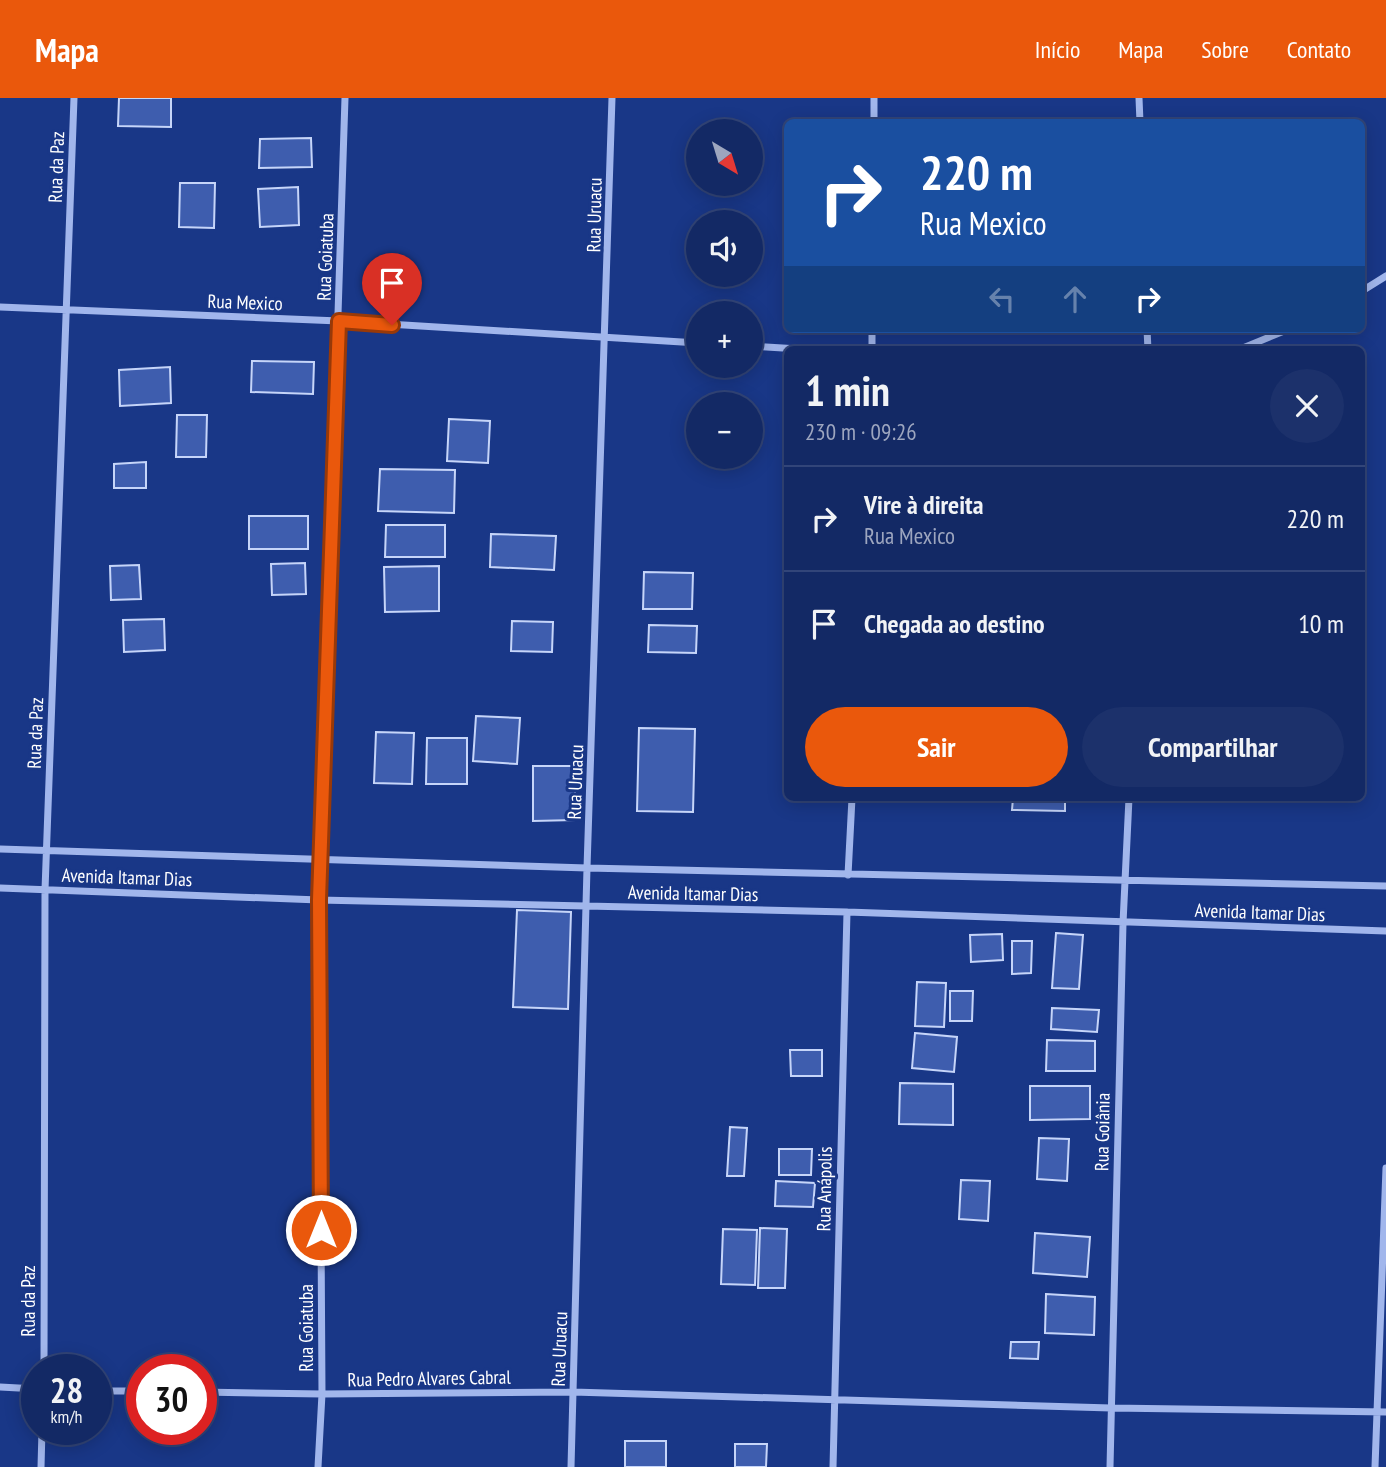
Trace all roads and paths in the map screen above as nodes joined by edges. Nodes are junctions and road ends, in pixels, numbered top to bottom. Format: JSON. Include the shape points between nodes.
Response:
{"nodes":[{"id":1,"x":74,"y":98,"type":"edge"},
{"id":2,"x":345,"y":98,"type":"edge"},
{"id":3,"x":612,"y":98,"type":"edge"},
{"id":4,"x":874,"y":98,"type":"edge"},
{"id":5,"x":1139,"y":98,"type":"edge"},
{"id":6,"x":874,"y":119,"type":"edge"},
{"id":7,"x":1140,"y":119,"type":"edge"},
{"id":8,"x":1386,"y":276,"type":"edge"},
{"id":9,"x":1365,"y":289,"type":"edge"},
{"id":10,"x":0,"y":307,"type":"edge"},
{"id":11,"x":67,"y":311,"type":"junction"},
{"id":12,"x":339,"y":321,"type":"junction"},
{"id":13,"x":1279,"y":333,"type":"edge"},
{"id":14,"x":606,"y":337,"type":"junction"},
{"id":15,"x":686,"y":342,"type":"edge"},
{"id":16,"x":1248,"y":346,"type":"edge"},
{"id":17,"x":763,"y":347,"type":"edge"},
{"id":18,"x":784,"y":348,"type":"edge"},
{"id":19,"x":852,"y":801,"type":"edge"},
{"id":20,"x":1129,"y":801,"type":"edge"},
{"id":21,"x":0,"y":849,"type":"edge"},
{"id":22,"x":47,"y":850,"type":"junction"},
{"id":23,"x":320,"y":859,"type":"junction"},
{"id":24,"x":587,"y":869,"type":"junction"},
{"id":25,"x":848,"y":875,"type":"junction"},
{"id":26,"x":1125,"y":881,"type":"junction"},
{"id":27,"x":1386,"y":886,"type":"edge"},
{"id":28,"x":0,"y":888,"type":"edge"},
{"id":29,"x":45,"y":890,"type":"junction"},
{"id":30,"x":319,"y":900,"type":"junction"},
{"id":31,"x":586,"y":906,"type":"junction"},
{"id":32,"x":847,"y":912,"type":"junction"},
{"id":33,"x":1123,"y":923,"type":"junction"},
{"id":34,"x":1386,"y":931,"type":"edge"},
{"id":35,"x":1386,"y":1168,"type":"edge"},
{"id":36,"x":44,"y":1354,"type":"edge"},
{"id":37,"x":0,"y":1387,"type":"edge"},
{"id":38,"x":21,"y":1388,"type":"edge"},
{"id":39,"x":217,"y":1392,"type":"edge"},
{"id":40,"x":573,"y":1392,"type":"junction"},
{"id":41,"x":323,"y":1394,"type":"junction"},
{"id":42,"x":834,"y":1398,"type":"junction"},
{"id":43,"x":1111,"y":1408,"type":"junction"},
{"id":44,"x":1376,"y":1412,"type":"junction"},
{"id":45,"x":1386,"y":1412,"type":"edge"},
{"id":46,"x":42,"y":1445,"type":"edge"},
{"id":47,"x":41,"y":1467,"type":"edge"},
{"id":48,"x":318,"y":1467,"type":"edge"},
{"id":49,"x":571,"y":1467,"type":"edge"},
{"id":50,"x":833,"y":1467,"type":"edge"},
{"id":51,"x":1110,"y":1467,"type":"edge"},
{"id":52,"x":1376,"y":1467,"type":"edge"}],
"edges":[{"from":1,"to":11,"type":"street","name":"Rua da Paz"},
{"from":2,"to":12,"type":"street","name":"Rua Goiatuba"},
{"from":3,"to":14,"type":"street","name":"Rua Uruacu"},
{"from":4,"to":6,"type":"street"},
{"from":5,"to":7,"type":"street"},
{"from":8,"to":9,"type":"street"},
{"from":10,"to":11,"type":"street","name":"Rua Mexico"},
{"from":11,"to":12,"type":"street","name":"Rua Mexico"},
{"from":11,"to":22,"type":"street","name":"Rua da Paz"},
{"from":12,"to":14,"type":"street","name":"Rua Mexico"},
{"from":12,"to":23,"type":"street","name":"Rua Goiatuba"},
{"from":13,"to":16,"type":"street"},
{"from":14,"to":15,"type":"street","name":"Rua Mexico"},
{"from":14,"to":24,"type":"street","name":"Rua Uruacu"},
{"from":17,"to":18,"type":"street"},
{"from":19,"to":25,"type":"street"},
{"from":20,"to":26,"type":"street","name":"Rua Goiânia"},
{"from":21,"to":22,"type":"street","name":"Avenida Itamar Dias"},
{"from":22,"to":23,"type":"street","name":"Avenida Itamar Dias"},
{"from":22,"to":29,"type":"street","name":"Rua da Paz"},
{"from":23,"to":24,"type":"street","name":"Avenida Itamar Dias"},
{"from":23,"to":30,"type":"street","name":"Rua Goiatuba"},
{"from":24,"to":25,"type":"street","name":"Avenida Itamar Dias"},
{"from":24,"to":31,"type":"street","name":"Rua Uruacu"},
{"from":25,"to":26,"type":"street","name":"Avenida Itamar Dias"},
{"from":26,"to":27,"type":"street","name":"Avenida Itamar Dias"},
{"from":26,"to":33,"type":"street","name":"Rua Goiânia"},
{"from":28,"to":29,"type":"street","name":"Avenida Itamar Dias"},
{"from":29,"to":30,"type":"street","name":"Avenida Itamar Dias"},
{"from":29,"to":36,"type":"street","name":"Rua da Paz"},
{"from":30,"to":31,"type":"street","name":"Avenida Itamar Dias"},
{"from":30,"to":41,"type":"street","name":"Rua Goiatuba"},
{"from":31,"to":32,"type":"street","name":"Avenida Itamar Dias"},
{"from":31,"to":40,"type":"street","name":"Rua Uruacu"},
{"from":32,"to":33,"type":"street","name":"Avenida Itamar Dias"},
{"from":32,"to":42,"type":"street","name":"Rua Anápolis"},
{"from":33,"to":34,"type":"street","name":"Avenida Itamar Dias"},
{"from":33,"to":43,"type":"street","name":"Rua Goiânia"},
{"from":35,"to":44,"type":"street"},
{"from":37,"to":38,"type":"street"},
{"from":39,"to":41,"type":"street","name":"Rua Pedro Alvares Cabral"},
{"from":40,"to":41,"type":"street","name":"Rua Pedro Alvares Cabral"},
{"from":40,"to":42,"type":"street","name":"Rua Pedro Alvares Cabral"},
{"from":40,"to":49,"type":"street","name":"Rua Uruacu"},
{"from":41,"to":48,"type":"street","name":"Rua Goiatuba"},
{"from":42,"to":43,"type":"street","name":"Rua Pedro Alvares Cabral"},
{"from":42,"to":50,"type":"street","name":"Rua Anápolis"},
{"from":43,"to":44,"type":"street","name":"Rua Pedro Alvares Cabral"},
{"from":43,"to":51,"type":"street","name":"Rua Goiânia"},
{"from":44,"to":45,"type":"street","name":"Rua Pedro Alvares Cabral"},
{"from":44,"to":52,"type":"street"},
{"from":46,"to":47,"type":"street"}]}
